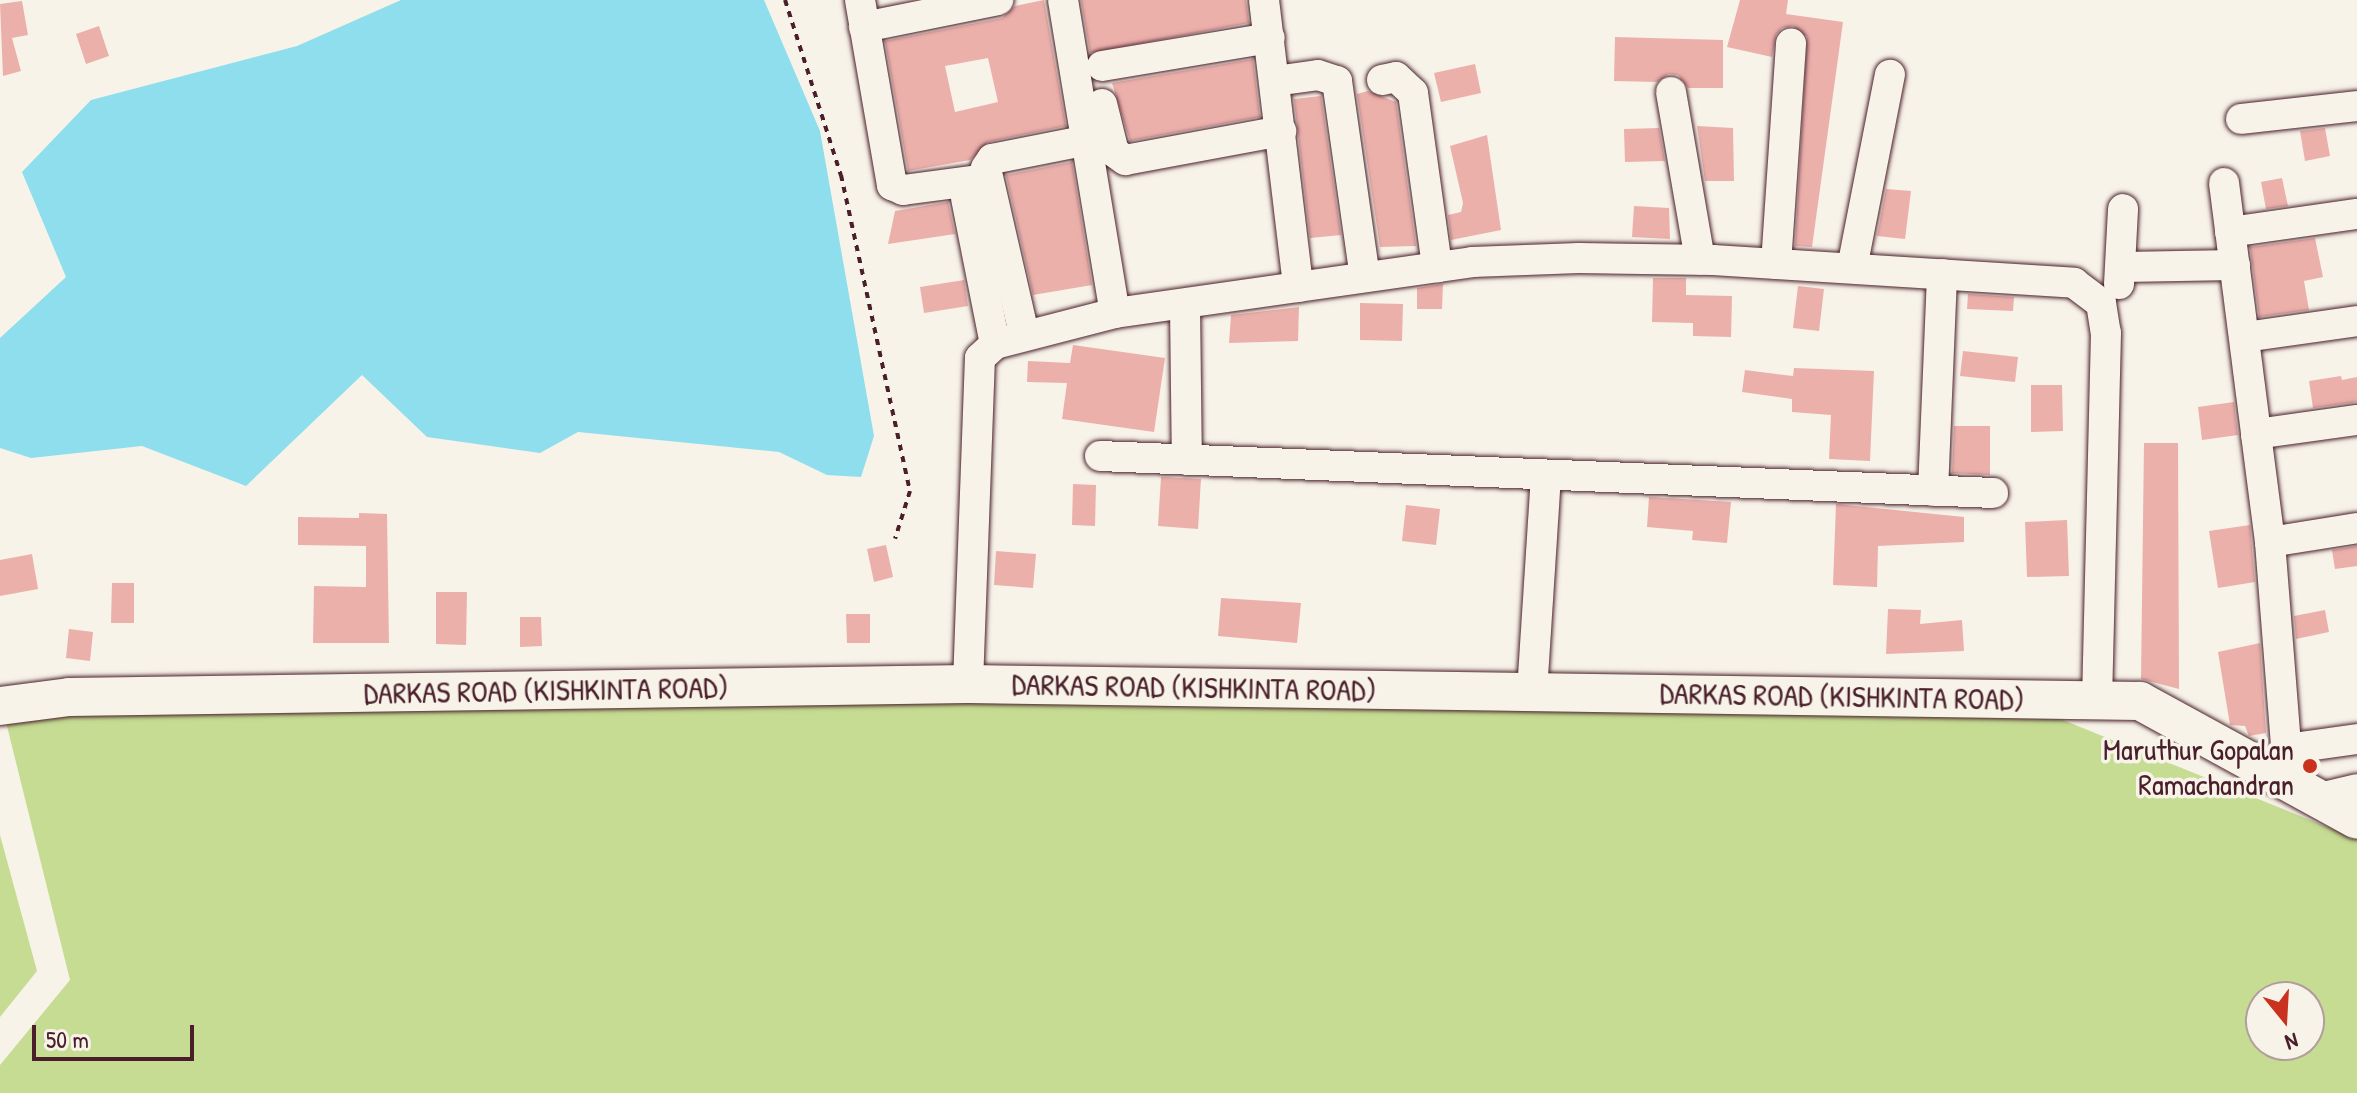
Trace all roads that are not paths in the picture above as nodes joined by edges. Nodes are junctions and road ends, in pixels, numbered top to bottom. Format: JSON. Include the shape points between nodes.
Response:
{"nodes":[{"id":1,"x":998,"y":0,"type":"edge"},
{"id":2,"x":1063,"y":0,"type":"edge"},
{"id":3,"x":1264,"y":0,"type":"edge"},
{"id":4,"x":966,"y":3,"type":"edge"},
{"id":5,"x":862,"y":14,"type":"edge"},
{"id":6,"x":1270,"y":38,"type":"junction"},
{"id":7,"x":1791,"y":44,"type":"dead end"},
{"id":8,"x":1102,"y":66,"type":"dead end"},
{"id":9,"x":1890,"y":75,"type":"dead end"},
{"id":10,"x":1382,"y":80,"type":"dead end"},
{"id":11,"x":1275,"y":81,"type":"junction"},
{"id":12,"x":1671,"y":92,"type":"dead end"},
{"id":13,"x":1102,"y":104,"type":"dead end"},
{"id":14,"x":2357,"y":106,"type":"edge"},
{"id":15,"x":2241,"y":119,"type":"dead end"},
{"id":16,"x":1281,"y":131,"type":"junction"},
{"id":17,"x":1088,"y":140,"type":"junction"},
{"id":18,"x":2224,"y":183,"type":"dead end"},
{"id":19,"x":977,"y":189,"type":"junction"},
{"id":20,"x":2123,"y":209,"type":"dead end"},
{"id":21,"x":2357,"y":214,"type":"edge"},
{"id":22,"x":2230,"y":232,"type":"junction"},
{"id":23,"x":1700,"y":260,"type":"junction"},
{"id":24,"x":1776,"y":264,"type":"junction"},
{"id":25,"x":2235,"y":265,"type":"junction"},
{"id":26,"x":1437,"y":267,"type":"junction"},
{"id":27,"x":2123,"y":267,"type":"junction"},
{"id":28,"x":1852,"y":268,"type":"junction"},
{"id":29,"x":1942,"y":274,"type":"junction"},
{"id":30,"x":1365,"y":277,"type":"junction"},
{"id":31,"x":1298,"y":287,"type":"junction"},
{"id":32,"x":2101,"y":303,"type":"junction"},
{"id":33,"x":1185,"y":306,"type":"junction"},
{"id":34,"x":1115,"y":313,"type":"junction"},
{"id":35,"x":2357,"y":321,"type":"edge"},
{"id":36,"x":1024,"y":334,"type":"junction"},
{"id":37,"x":2245,"y":337,"type":"junction"},
{"id":38,"x":995,"y":344,"type":"junction"},
{"id":39,"x":2357,"y":420,"type":"edge"},
{"id":40,"x":2256,"y":434,"type":"junction"},
{"id":41,"x":1100,"y":456,"type":"dead end"},
{"id":42,"x":1187,"y":460,"type":"junction"},
{"id":43,"x":1546,"y":475,"type":"junction"},
{"id":44,"x":1933,"y":491,"type":"junction"},
{"id":45,"x":1993,"y":493,"type":"dead end"},
{"id":46,"x":2357,"y":528,"type":"edge"},
{"id":47,"x":2270,"y":542,"type":"junction"},
{"id":48,"x":968,"y":684,"type":"junction"},
{"id":49,"x":1532,"y":692,"type":"junction"},
{"id":50,"x":2097,"y":700,"type":"junction"},
{"id":51,"x":0,"y":706,"type":"edge"},
{"id":52,"x":2357,"y":739,"type":"edge"},
{"id":53,"x":2298,"y":776,"type":"junction"},
{"id":54,"x":2357,"y":789,"type":"edge"},
{"id":55,"x":2357,"y":820,"type":"edge"}],
"edges":[{"from":1,"to":4,"type":"street"},
{"from":2,"to":17,"type":"street"},
{"from":3,"to":6,"type":"street"},
{"from":4,"to":5,"type":"street"},
{"from":5,"to":19,"type":"street","via":[[892,185],[903,190]]},
{"from":6,"to":8,"type":"street"},
{"from":6,"to":11,"type":"street"},
{"from":7,"to":24,"type":"street"},
{"from":9,"to":28,"type":"street"},
{"from":10,"to":26,"type":"street","via":[[1396,77],[1413,93]]},
{"from":11,"to":16,"type":"street"},
{"from":11,"to":30,"type":"street","via":[[1318,75],[1337,81]]},
{"from":12,"to":23,"type":"street"},
{"from":13,"to":16,"type":"street","via":[[1114,152],[1125,160]]},
{"from":14,"to":15,"type":"street"},
{"from":16,"to":31,"type":"street"},
{"from":17,"to":19,"type":"street","via":[[992,159]]},
{"from":17,"to":34,"type":"street"},
{"from":18,"to":22,"type":"street"},
{"from":19,"to":36,"type":"street"},
{"from":19,"to":38,"type":"street"},
{"from":20,"to":27,"type":"street"},
{"from":21,"to":22,"type":"street"},
{"from":22,"to":25,"type":"street"},
{"from":23,"to":24,"type":"street"},
{"from":23,"to":26,"type":"street","via":[[1579,258]]},
{"from":24,"to":28,"type":"street"},
{"from":25,"to":27,"type":"street"},
{"from":25,"to":37,"type":"street"},
{"from":26,"to":30,"type":"street"},
{"from":27,"to":32,"type":"street","via":[[2119,286]]},
{"from":28,"to":29,"type":"street"},
{"from":29,"to":32,"type":"street","via":[[2074,283]]},
{"from":29,"to":44,"type":"street"},
{"from":30,"to":31,"type":"street"},
{"from":31,"to":33,"type":"street"},
{"from":32,"to":50,"type":"street","via":[[2106,333]]},
{"from":33,"to":34,"type":"street"},
{"from":33,"to":42,"type":"street"},
{"from":34,"to":36,"type":"street"},
{"from":35,"to":37,"type":"street"},
{"from":36,"to":38,"type":"street"},
{"from":37,"to":40,"type":"street"},
{"from":38,"to":48,"type":"street","via":[[980,358]]},
{"from":39,"to":40,"type":"street"},
{"from":40,"to":47,"type":"street"},
{"from":41,"to":42,"type":"street"},
{"from":42,"to":43,"type":"street"},
{"from":43,"to":44,"type":"street"},
{"from":43,"to":49,"type":"street"},
{"from":44,"to":45,"type":"street"},
{"from":46,"to":47,"type":"street"},
{"from":47,"to":53,"type":"street"},
{"from":48,"to":49,"type":"main road","name":"DARKAS ROAD (KISHKINTA ROAD)"},
{"from":48,"to":51,"type":"main road","name":"DARKAS ROAD (KISHKINTA ROAD)","via":[[69,697]]},
{"from":49,"to":50,"type":"main road","name":"DARKAS ROAD (KISHKINTA ROAD)"},
{"from":50,"to":53,"type":"main road","name":"DARKAS ROAD (KISHKINTA ROAD)","via":[[2140,701]]},
{"from":52,"to":53,"type":"street"},
{"from":53,"to":54,"type":"street"},
{"from":53,"to":55,"type":"main road","name":"DARKAS ROAD (KISHKINTA ROAD)"}]}
